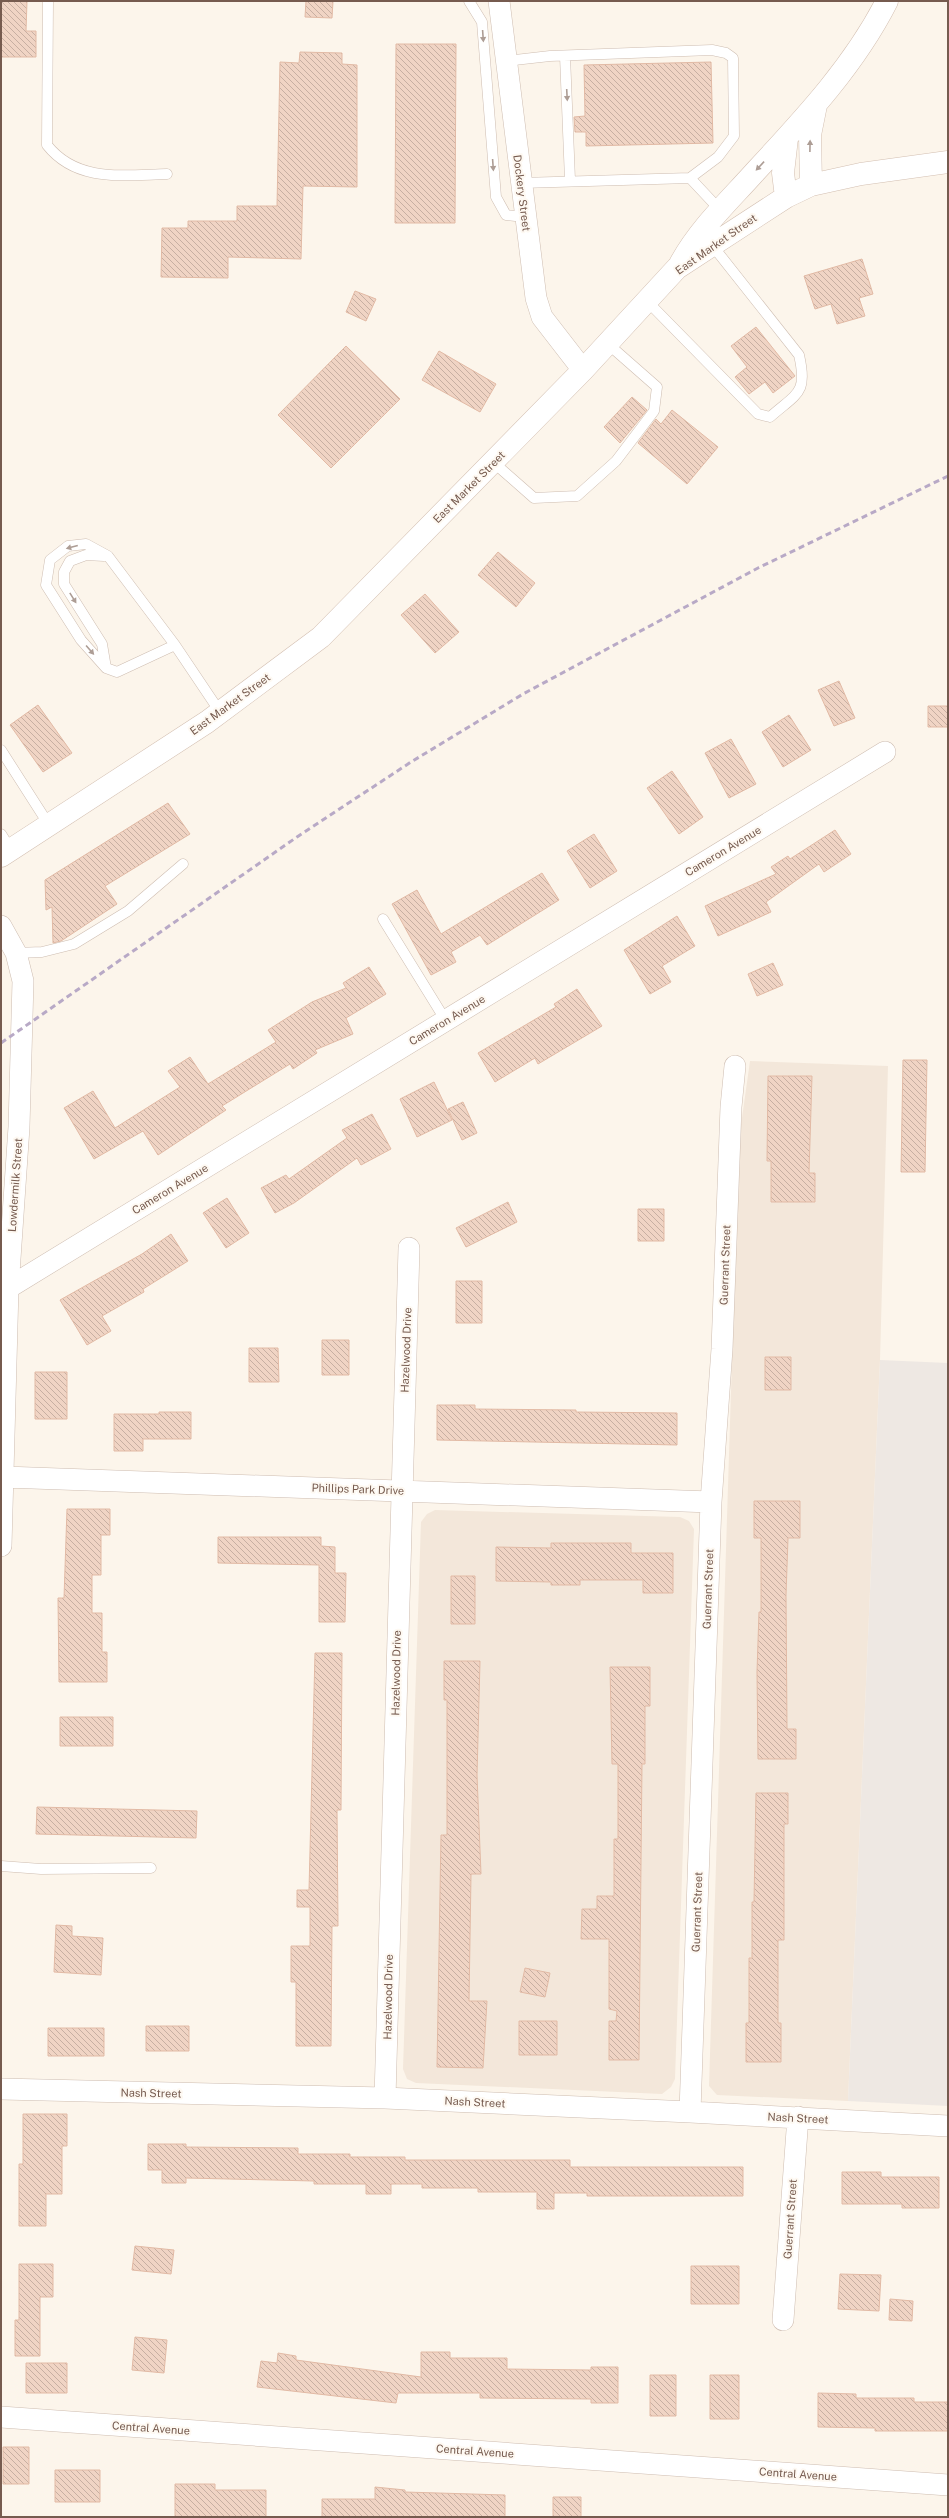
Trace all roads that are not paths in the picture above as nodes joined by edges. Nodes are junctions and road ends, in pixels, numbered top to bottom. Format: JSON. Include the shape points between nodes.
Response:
{"nodes":[{"id":1,"x":48,"y":1,"type":"edge"},
{"id":2,"x":469,"y":1,"type":"edge"},
{"id":3,"x":499,"y":1,"type":"edge"},
{"id":4,"x":887,"y":1,"type":"edge"},
{"id":5,"x":565,"y":56,"type":"junction"},
{"id":6,"x":499,"y":58,"type":"junction"},
{"id":7,"x":817,"y":102,"type":"junction"},
{"id":8,"x":787,"y":138,"type":"junction"},
{"id":9,"x":948,"y":162,"type":"edge"},
{"id":10,"x":167,"y":174,"type":"dead end"},
{"id":11,"x":690,"y":178,"type":"junction"},
{"id":12,"x":570,"y":180,"type":"junction"},
{"id":13,"x":521,"y":184,"type":"junction"},
{"id":14,"x":811,"y":185,"type":"junction"},
{"id":15,"x":786,"y":196,"type":"junction"},
{"id":16,"x":720,"y":210,"type":"junction"},
{"id":17,"x":525,"y":217,"type":"junction"},
{"id":18,"x":712,"y":245,"type":"junction"},
{"id":19,"x":677,"y":268,"type":"junction"},
{"id":20,"x":647,"y":301,"type":"junction"},
{"id":21,"x":608,"y":344,"type":"junction"},
{"id":22,"x":584,"y":370,"type":"junction"},
{"id":23,"x":493,"y":462,"type":"junction"},
{"id":24,"x":108,"y":556,"type":"junction"},
{"id":25,"x":175,"y":645,"type":"junction"},
{"id":26,"x":106,"y":668,"type":"junction"},
{"id":27,"x":220,"y":712,"type":"junction"},
{"id":28,"x":1,"y":750,"type":"edge"},
{"id":29,"x":885,"y":752,"type":"dead end"},
{"id":30,"x":49,"y":825,"type":"junction"},
{"id":31,"x":4,"y":847,"type":"edge"},
{"id":32,"x":183,"y":864,"type":"dead end"},
{"id":33,"x":383,"y":919,"type":"dead end"},
{"id":34,"x":1,"y":926,"type":"edge"},
{"id":35,"x":16,"y":953,"type":"junction"},
{"id":36,"x":446,"y":1021,"type":"junction"},
{"id":37,"x":735,"y":1066,"type":"dead end"},
{"id":38,"x":409,"y":1248,"type":"dead end"},
{"id":39,"x":8,"y":1288,"type":"junction"},
{"id":40,"x":4,"y":1341,"type":"edge"},
{"id":41,"x":4,"y":1477,"type":"junction"},
{"id":42,"x":402,"y":1491,"type":"junction"},
{"id":43,"x":711,"y":1502,"type":"junction"},
{"id":44,"x":1,"y":1546,"type":"edge"},
{"id":45,"x":1,"y":1866,"type":"edge"},
{"id":46,"x":151,"y":1868,"type":"dead end"},
{"id":47,"x":1,"y":2089,"type":"edge"},
{"id":48,"x":385,"y":2098,"type":"junction"},
{"id":49,"x":690,"y":2112,"type":"junction"},
{"id":50,"x":798,"y":2117,"type":"junction"},
{"id":51,"x":948,"y":2126,"type":"edge"},
{"id":52,"x":783,"y":2320,"type":"dead end"},
{"id":53,"x":1,"y":2417,"type":"edge"},
{"id":54,"x":948,"y":2485,"type":"edge"}],
"edges":[{"from":1,"to":10,"type":"lane","via":[[47,145],[58,159],[81,170],[110,176]]},
{"from":2,"to":6,"type":"lane","one_way":true},
{"from":3,"to":6,"type":"street","name":"Dockery Street"},
{"from":4,"to":7,"type":"main road","via":[[845,70]]},
{"from":5,"to":6,"type":"lane"},
{"from":5,"to":11,"type":"lane","via":[[712,50],[726,53],[733,58],[734,136],[718,157]]},
{"from":5,"to":12,"type":"lane","one_way":true},
{"from":6,"to":13,"type":"street","name":"Dockery Street"},
{"from":6,"to":17,"type":"lane","one_way":true,"via":[[496,197],[500,208],[506,214]]},
{"from":7,"to":8,"type":"main road"},
{"from":14,"to":7,"type":"main road","one_way":true,"via":[[810,135]]},
{"from":8,"to":15,"type":"main road","via":[[783,173]]},
{"from":8,"to":16,"type":"main road","one_way":true},
{"from":9,"to":14,"type":"main road","name":"East Market Street","via":[[861,174]]},
{"from":11,"to":12,"type":"lane"},
{"from":11,"to":16,"type":"lane"},
{"from":12,"to":13,"type":"lane"},
{"from":13,"to":17,"type":"street","name":"Dockery Street"},
{"from":14,"to":15,"type":"main road","name":"East Market Street"},
{"from":15,"to":18,"type":"main road","name":"East Market Street"},
{"from":16,"to":19,"type":"main road","via":[[693,240]]},
{"from":17,"to":22,"type":"street","name":"Dockery Street","via":[[536,298],[542,317]]},
{"from":18,"to":19,"type":"main road","name":"East Market Street"},
{"from":18,"to":20,"type":"lane","via":[[799,356],[804,376],[801,389],[770,417],[758,414]]},
{"from":19,"to":20,"type":"main road","name":"East Market Street"},
{"from":20,"to":21,"type":"main road","name":"East Market Street"},
{"from":21,"to":22,"type":"main road","name":"East Market Street"},
{"from":21,"to":23,"type":"lane","via":[[658,387],[654,411],[616,461],[577,496],[534,498]]},
{"from":22,"to":23,"type":"main road","name":"East Market Street"},
{"from":23,"to":27,"type":"main road","name":"East Market Street","via":[[321,637]]},
{"from":24,"to":25,"type":"lane"},
{"from":24,"to":26,"type":"lane","one_way":true,"via":[[86,554],[70,560],[64,572],[64,584],[102,644]]},
{"from":24,"to":26,"type":"lane","one_way":true,"via":[[86,544],[68,546],[50,560],[46,585],[81,640]]},
{"from":25,"to":26,"type":"lane","via":[[117,672]]},
{"from":25,"to":27,"type":"lane"},
{"from":27,"to":30,"type":"main road","name":"East Market Street"},
{"from":28,"to":30,"type":"lane"},
{"from":29,"to":36,"type":"street","name":"Cameron Avenue"},
{"from":30,"to":31,"type":"main road","name":"East Market Street"},
{"from":32,"to":35,"type":"lane","via":[[128,911],[74,944],[42,952]]},
{"from":33,"to":36,"type":"lane"},
{"from":34,"to":35,"type":"street","name":"Lowdermilk Street"},
{"from":35,"to":39,"type":"street","name":"Lowdermilk Street","via":[[23,981],[19,1127]]},
{"from":36,"to":39,"type":"street","name":"Cameron Avenue"},
{"from":37,"to":43,"type":"street","name":"Guerrant Street","via":[[731,1106],[722,1349]]},
{"from":38,"to":42,"type":"street","name":"Hazelwood Drive"},
{"from":39,"to":40,"type":"street","name":"Lowdermilk Street"},
{"from":40,"to":41,"type":"street","name":"Lowdermilk Street"},
{"from":41,"to":42,"type":"street","name":"Phillips Park Drive"},
{"from":41,"to":44,"type":"street","name":"Lowdermilk Street"},
{"from":42,"to":43,"type":"street","name":"Phillips Park Drive"},
{"from":42,"to":48,"type":"street","name":"Hazelwood Drive"},
{"from":43,"to":49,"type":"street","name":"Guerrant Street"},
{"from":45,"to":46,"type":"lane","via":[[41,1869]]},
{"from":47,"to":48,"type":"street","name":"Nash Street"},
{"from":48,"to":49,"type":"street","name":"Nash Street"},
{"from":49,"to":50,"type":"street","name":"Nash Street"},
{"from":50,"to":51,"type":"street","name":"Nash Street"},
{"from":50,"to":52,"type":"street","name":"Guerrant Street"},
{"from":53,"to":54,"type":"street","name":"Central Avenue"}]}
